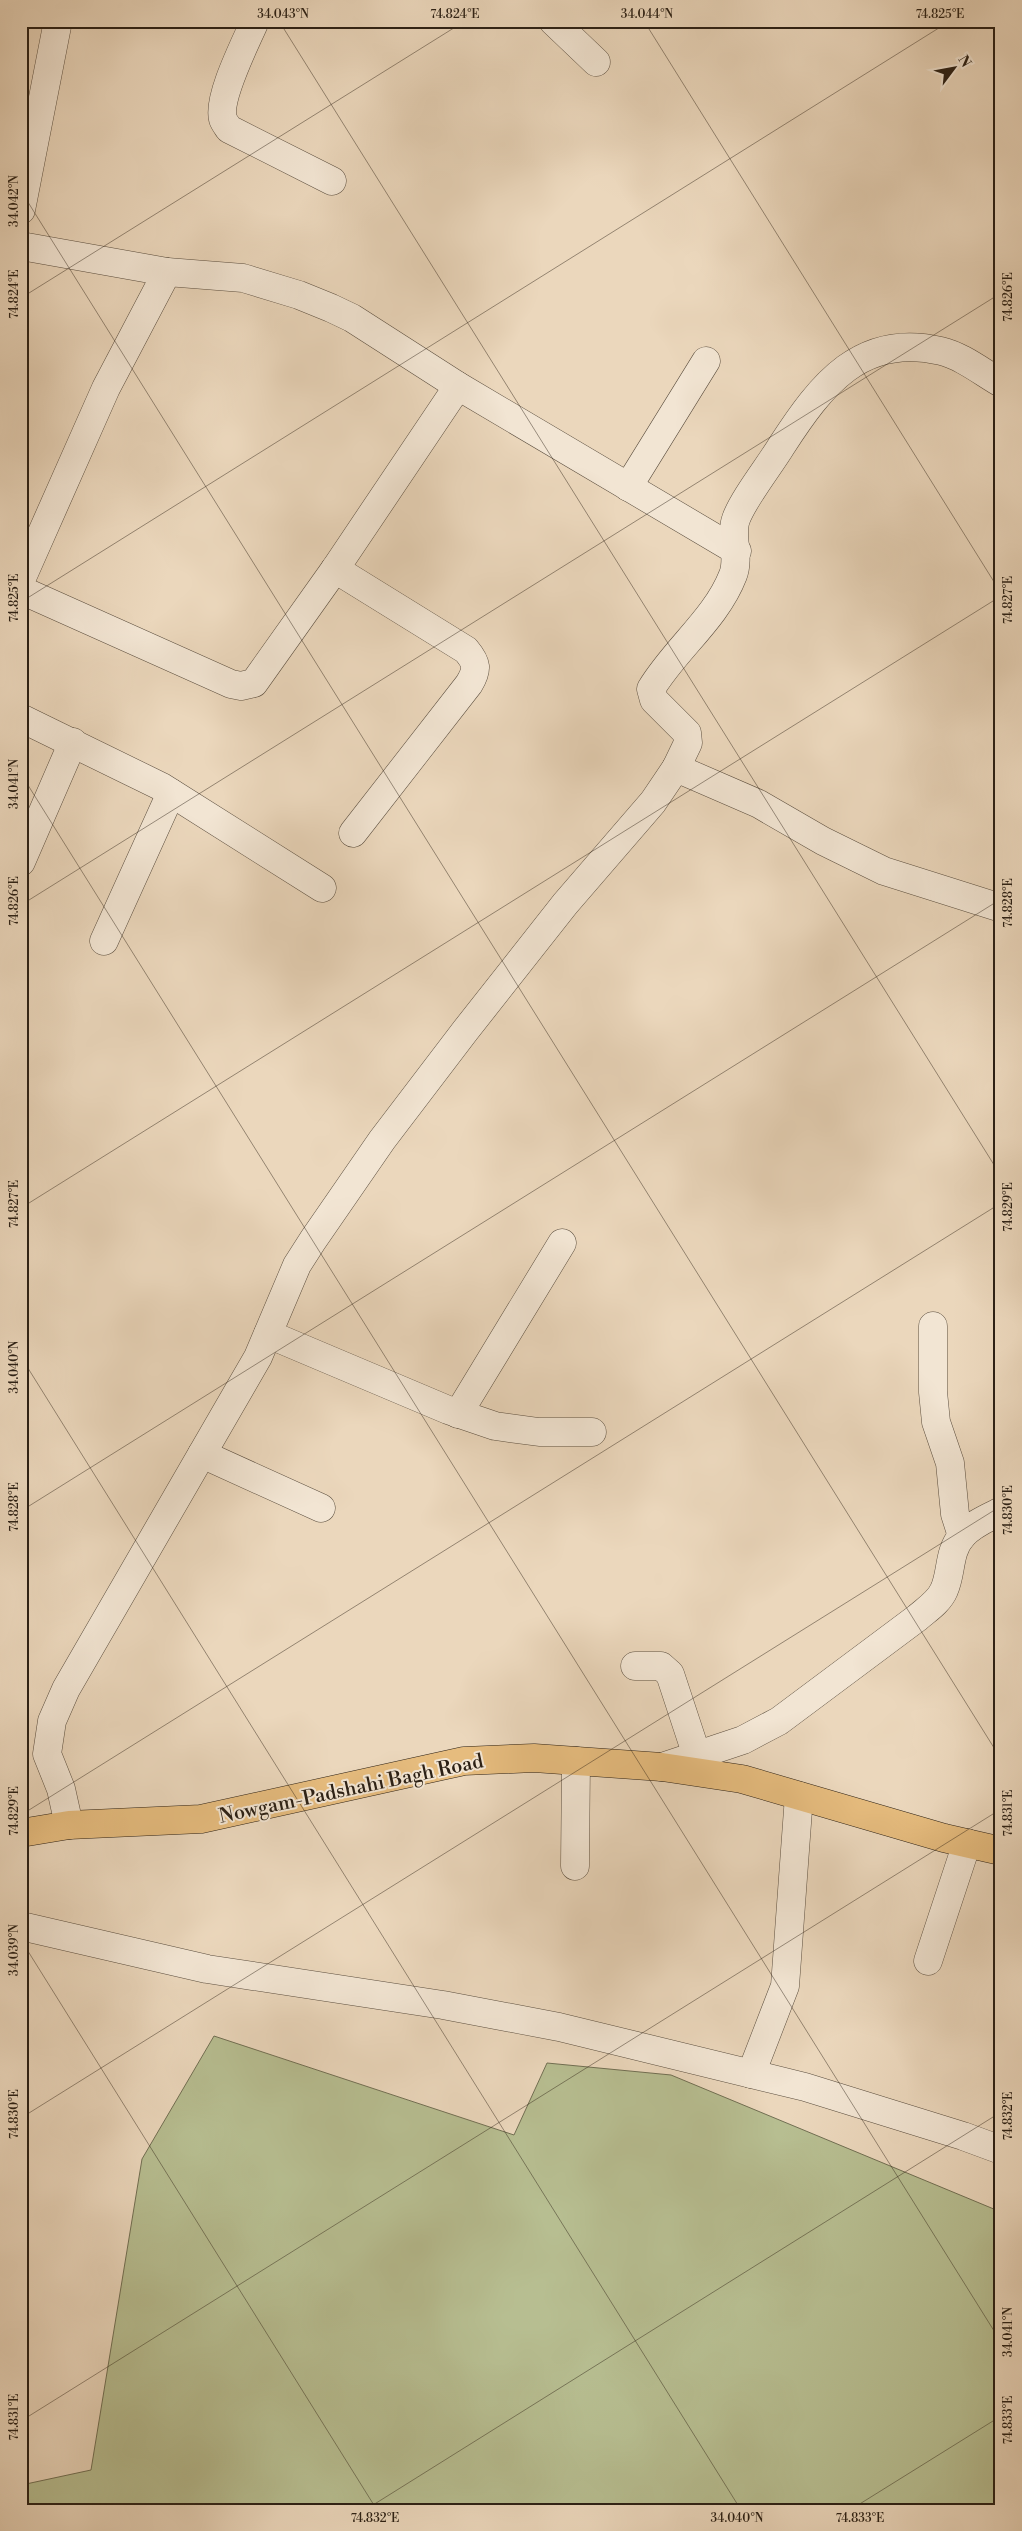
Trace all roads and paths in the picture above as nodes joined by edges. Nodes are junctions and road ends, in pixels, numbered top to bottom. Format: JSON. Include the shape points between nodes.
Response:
{"nodes":[{"id":1,"x":58,"y":21,"type":"edge"},
{"id":2,"x":256,"y":21,"type":"edge"},
{"id":3,"x":553,"y":21,"type":"edge"},
{"id":4,"x":596,"y":62,"type":"dead end"},
{"id":5,"x":332,"y":181,"type":"dead end"},
{"id":6,"x":21,"y":210,"type":"edge"},
{"id":7,"x":21,"y":246,"type":"edge"},
{"id":8,"x":167,"y":272,"type":"junction"},
{"id":9,"x":706,"y":361,"type":"dead end"},
{"id":10,"x":1001,"y":383,"type":"edge"},
{"id":11,"x":458,"y":386,"type":"junction"},
{"id":12,"x":628,"y":487,"type":"junction"},
{"id":13,"x":737,"y":551,"type":"junction"},
{"id":14,"x":335,"y":569,"type":"junction"},
{"id":15,"x":21,"y":580,"type":"edge"},
{"id":16,"x":21,"y":590,"type":"edge"},
{"id":17,"x":21,"y":718,"type":"edge"},
{"id":18,"x":73,"y":742,"type":"junction"},
{"id":19,"x":676,"y":768,"type":"junction"},
{"id":20,"x":171,"y":793,"type":"junction"},
{"id":21,"x":353,"y":833,"type":"dead end"},
{"id":22,"x":21,"y":862,"type":"edge"},
{"id":23,"x":322,"y":888,"type":"dead end"},
{"id":24,"x":1001,"y":908,"type":"edge"},
{"id":25,"x":104,"y":941,"type":"dead end"},
{"id":26,"x":562,"y":1244,"type":"dead end"},
{"id":27,"x":932,"y":1326,"type":"dead end"},
{"id":28,"x":268,"y":1334,"type":"junction"},
{"id":29,"x":458,"y":1414,"type":"junction"},
{"id":30,"x":592,"y":1432,"type":"dead end"},
{"id":31,"x":202,"y":1454,"type":"junction"},
{"id":32,"x":321,"y":1508,"type":"dead end"},
{"id":33,"x":1001,"y":1511,"type":"edge"},
{"id":34,"x":962,"y":1536,"type":"junction"},
{"id":35,"x":635,"y":1666,"type":"dead end"},
{"id":36,"x":697,"y":1756,"type":"junction"},
{"id":37,"x":576,"y":1761,"type":"junction"},
{"id":38,"x":662,"y":1767,"type":"junction"},
{"id":39,"x":799,"y":1796,"type":"junction"},
{"id":40,"x":68,"y":1825,"type":"junction"},
{"id":41,"x":21,"y":1832,"type":"edge"},
{"id":42,"x":967,"y":1843,"type":"junction"},
{"id":43,"x":1001,"y":1851,"type":"edge"},
{"id":44,"x":574,"y":1866,"type":"dead end"},
{"id":45,"x":21,"y":1926,"type":"edge"},
{"id":46,"x":928,"y":1961,"type":"dead end"},
{"id":47,"x":751,"y":2074,"type":"junction"},
{"id":48,"x":1001,"y":2150,"type":"edge"}],
"edges":[{"from":1,"to":6,"type":"street"},
{"from":2,"to":5,"type":"street","via":[[231,77],[223,102],[223,120],[228,129]]},
{"from":3,"to":4,"type":"street"},
{"from":7,"to":8,"type":"street"},
{"from":8,"to":11,"type":"street","via":[[243,278],[299,295],[352,318]]},
{"from":8,"to":15,"type":"street","via":[[106,388]]},
{"from":9,"to":12,"type":"street"},
{"from":10,"to":13,"type":"street","via":[[942,351],[921,348],[896,347],[876,351],[843,369],[822,388],[800,418],[737,518]]},
{"from":11,"to":12,"type":"street"},
{"from":11,"to":14,"type":"street"},
{"from":12,"to":13,"type":"street"},
{"from":13,"to":19,"type":"street","via":[[733,574],[720,601],[651,689],[654,700],[687,733],[688,743]]},
{"from":14,"to":16,"type":"street","via":[[259,678],[254,683],[241,686]]},
{"from":14,"to":21,"type":"street","via":[[466,650],[476,664],[470,684]]},
{"from":17,"to":18,"type":"street"},
{"from":18,"to":20,"type":"street"},
{"from":18,"to":22,"type":"street"},
{"from":19,"to":24,"type":"street","via":[[759,804],[884,871]]},
{"from":19,"to":28,"type":"street","via":[[653,802],[565,904],[470,1023],[382,1140],[297,1264]]},
{"from":20,"to":23,"type":"street"},
{"from":20,"to":25,"type":"street"},
{"from":26,"to":29,"type":"street"},
{"from":27,"to":34,"type":"street","via":[[936,1422],[950,1463],[955,1514]]},
{"from":28,"to":29,"type":"street"},
{"from":28,"to":31,"type":"street"},
{"from":29,"to":30,"type":"street","via":[[495,1426],[539,1432]]},
{"from":31,"to":32,"type":"street"},
{"from":31,"to":40,"type":"street","via":[[66,1689],[52,1721],[47,1754],[61,1789]]},
{"from":33,"to":34,"type":"street"},
{"from":34,"to":36,"type":"street","via":[[954,1548],[944,1590],[929,1608],[779,1721],[743,1740]]},
{"from":35,"to":36,"type":"street","via":[[660,1666],[670,1674]]},
{"from":36,"to":38,"type":"street"},
{"from":37,"to":38,"type":"main road","name":"Nowgam-Padshahi Bagh Road"},
{"from":37,"to":40,"type":"main road","name":"Nowgam-Padshahi Bagh Road","via":[[534,1758],[464,1761],[201,1819]]},
{"from":37,"to":44,"type":"street"},
{"from":38,"to":39,"type":"main road","name":"Nowgam-Padshahi Bagh Road","via":[[742,1779]]},
{"from":39,"to":42,"type":"main road","name":"Nowgam-Padshahi Bagh Road"},
{"from":39,"to":47,"type":"street","via":[[785,1986]]},
{"from":40,"to":41,"type":"main road","name":"Nowgam-Padshahi Bagh Road"},
{"from":42,"to":43,"type":"main road","name":"Nowgam-Padshahi Bagh Road"},
{"from":42,"to":46,"type":"street"},
{"from":45,"to":47,"type":"street","via":[[207,1969],[559,2026]]},
{"from":47,"to":48,"type":"street","via":[[815,2090]]}]}
